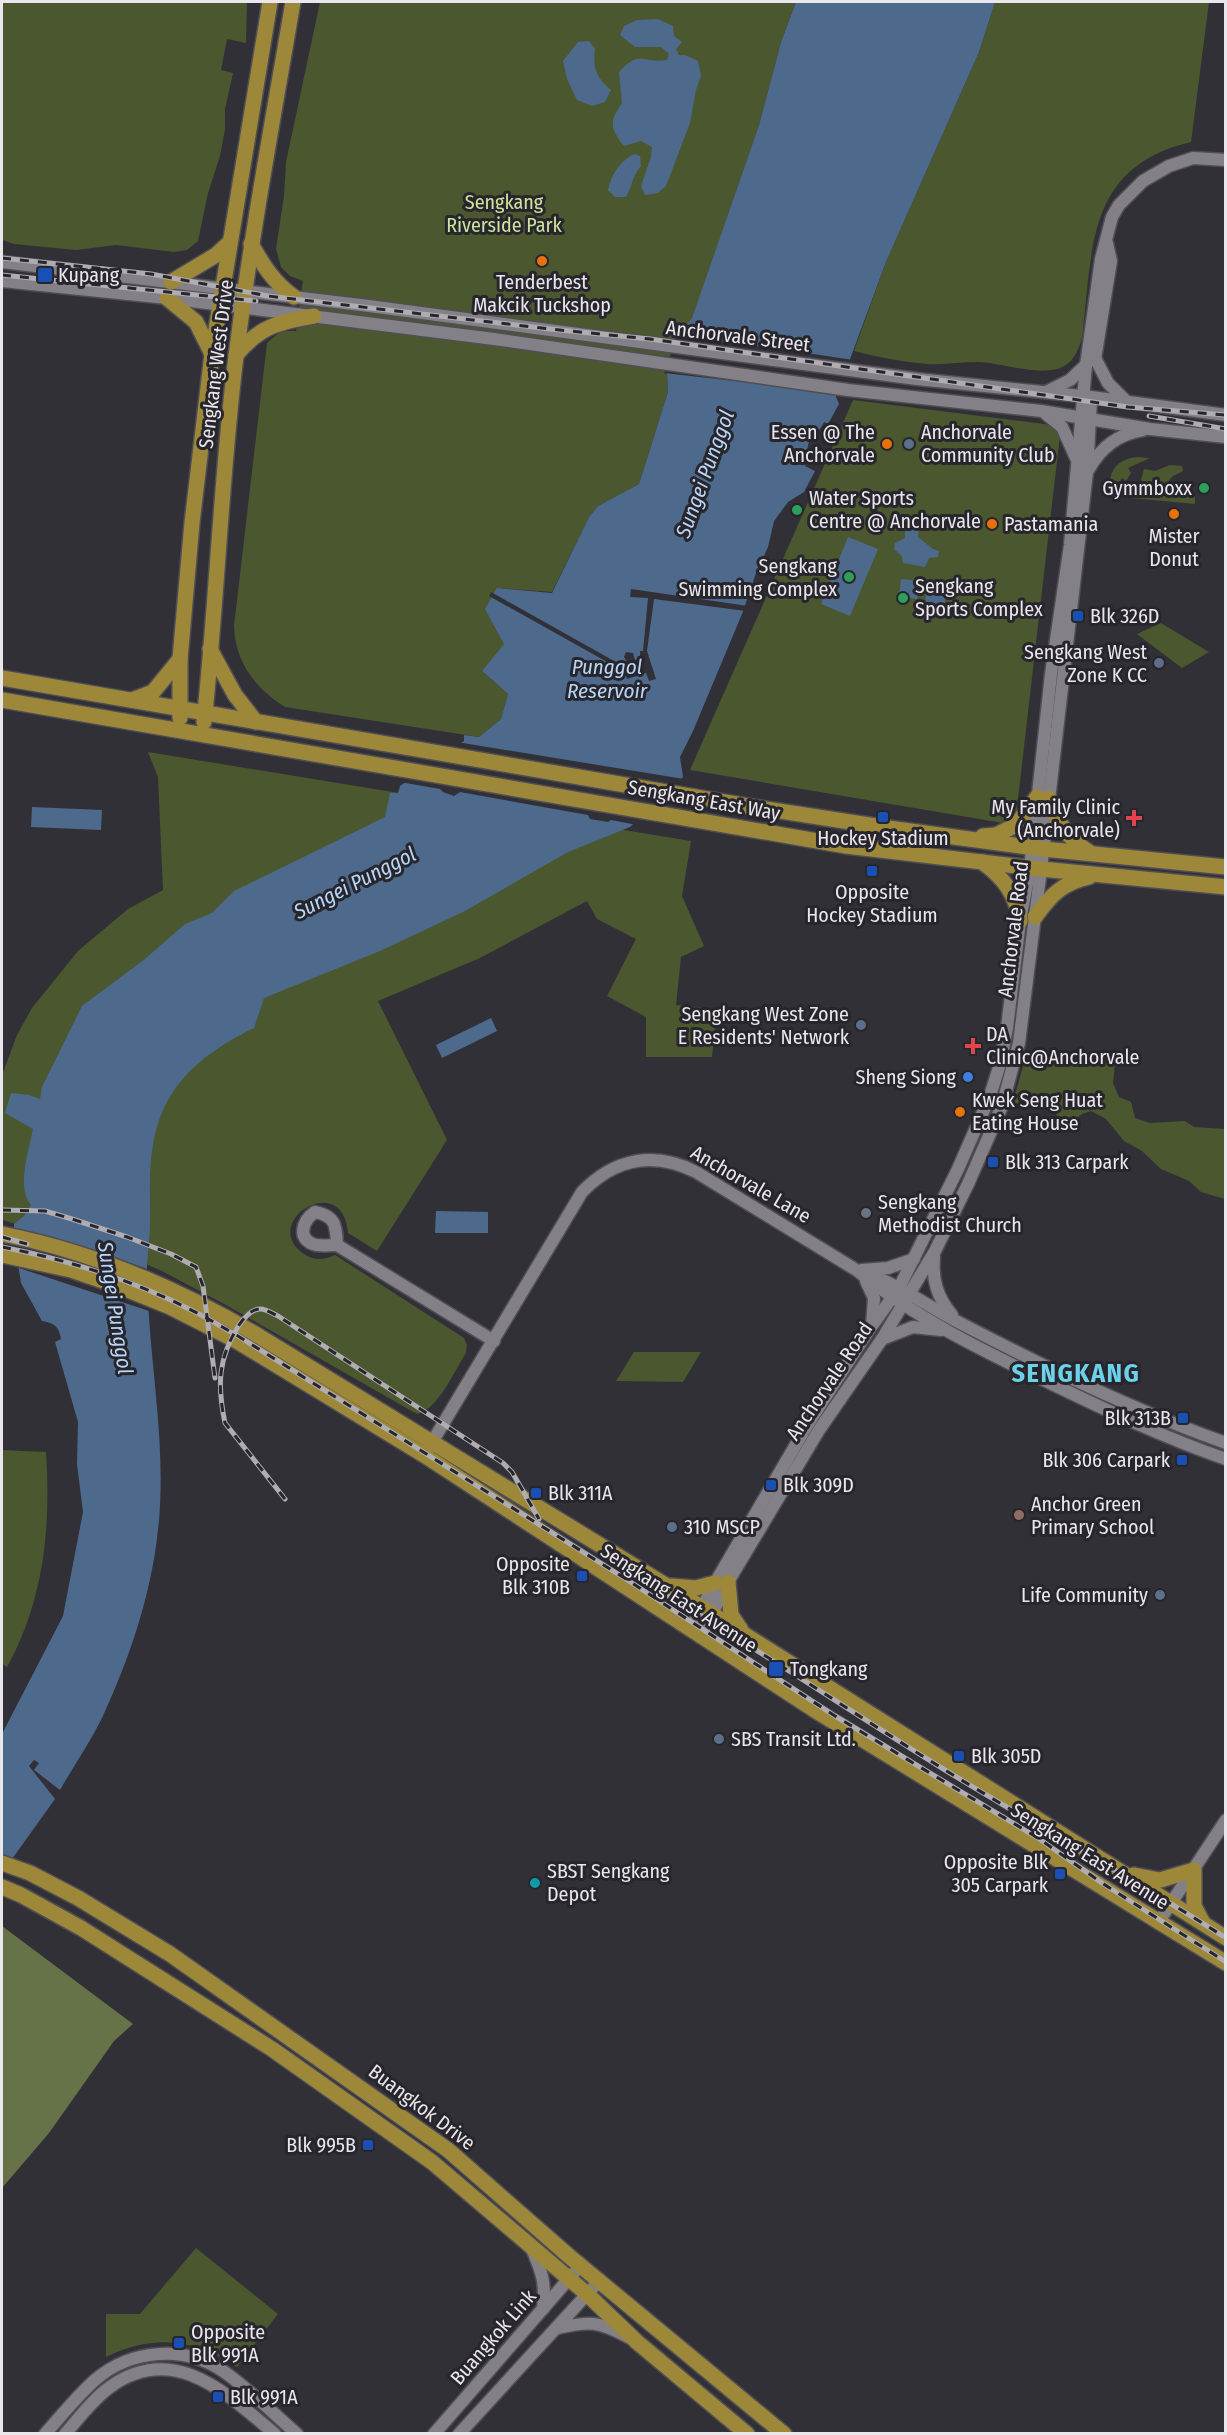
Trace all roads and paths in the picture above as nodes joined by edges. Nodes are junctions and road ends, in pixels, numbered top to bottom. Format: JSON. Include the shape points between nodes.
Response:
{"nodes":[{"id":1,"x":270,"y":2,"type":"edge"},
{"id":2,"x":293,"y":2,"type":"edge"},
{"id":3,"x":1226,"y":160,"type":"edge"},
{"id":4,"x":229,"y":243,"type":"junction"},
{"id":5,"x":251,"y":244,"type":"junction"},
{"id":6,"x":2,"y":262,"type":"edge"},
{"id":7,"x":2,"y":281,"type":"edge"},
{"id":8,"x":171,"y":282,"type":"junction"},
{"id":9,"x":222,"y":289,"type":"junction"},
{"id":10,"x":246,"y":291,"type":"junction"},
{"id":11,"x":277,"y":294,"type":"junction"},
{"id":12,"x":294,"y":297,"type":"junction"},
{"id":13,"x":167,"y":298,"type":"junction"},
{"id":14,"x":219,"y":305,"type":"junction"},
{"id":15,"x":244,"y":309,"type":"junction"},
{"id":16,"x":276,"y":312,"type":"junction"},
{"id":17,"x":314,"y":316,"type":"junction"},
{"id":18,"x":212,"y":354,"type":"junction"},
{"id":19,"x":236,"y":355,"type":"junction"},
{"id":20,"x":1091,"y":362,"type":"junction"},
{"id":21,"x":1045,"y":393,"type":"junction"},
{"id":22,"x":1087,"y":397,"type":"junction"},
{"id":23,"x":1126,"y":402,"type":"junction"},
{"id":24,"x":1041,"y":411,"type":"junction"},
{"id":25,"x":1226,"y":415,"type":"edge"},
{"id":26,"x":1086,"y":419,"type":"junction"},
{"id":27,"x":1150,"y":429,"type":"junction"},
{"id":28,"x":1226,"y":437,"type":"edge"},
{"id":29,"x":1078,"y":462,"type":"junction"},
{"id":30,"x":1087,"y":472,"type":"junction"},
{"id":31,"x":210,"y":648,"type":"junction"},
{"id":32,"x":180,"y":659,"type":"junction"},
{"id":33,"x":2,"y":678,"type":"edge"},
{"id":34,"x":2,"y":700,"type":"edge"},
{"id":35,"x":132,"y":700,"type":"junction"},
{"id":36,"x":180,"y":709,"type":"junction"},
{"id":37,"x":205,"y":713,"type":"junction"},
{"id":38,"x":260,"y":723,"type":"junction"},
{"id":39,"x":179,"y":730,"type":"junction"},
{"id":40,"x":203,"y":734,"type":"junction"},
{"id":41,"x":1043,"y":798,"type":"junction"},
{"id":42,"x":968,"y":838,"type":"junction"},
{"id":43,"x":1037,"y":848,"type":"junction"},
{"id":44,"x":1090,"y":853,"type":"junction"},
{"id":45,"x":982,"y":862,"type":"junction"},
{"id":46,"x":1226,"y":867,"type":"edge"},
{"id":47,"x":1035,"y":868,"type":"junction"},
{"id":48,"x":1098,"y":875,"type":"junction"},
{"id":49,"x":1226,"y":887,"type":"edge"},
{"id":50,"x":1028,"y":920,"type":"junction"},
{"id":51,"x":2,"y":1234,"type":"edge"},
{"id":52,"x":337,"y":1245,"type":"dead end"},
{"id":53,"x":935,"y":1251,"type":"junction"},
{"id":54,"x":2,"y":1255,"type":"edge"},
{"id":55,"x":914,"y":1259,"type":"junction"},
{"id":56,"x":858,"y":1271,"type":"junction"},
{"id":57,"x":902,"y":1295,"type":"junction"},
{"id":58,"x":959,"y":1323,"type":"junction"},
{"id":59,"x":871,"y":1327,"type":"junction"},
{"id":60,"x":951,"y":1333,"type":"junction"},
{"id":61,"x":882,"y":1339,"type":"junction"},
{"id":62,"x":494,"y":1341,"type":"junction"},
{"id":63,"x":432,"y":1441,"type":"junction"},
{"id":64,"x":1226,"y":1443,"type":"edge"},
{"id":65,"x":424,"y":1455,"type":"junction"},
{"id":66,"x":1226,"y":1459,"type":"edge"},
{"id":67,"x":722,"y":1582,"type":"junction"},
{"id":68,"x":668,"y":1586,"type":"junction"},
{"id":69,"x":707,"y":1611,"type":"junction"},
{"id":70,"x":695,"y":1634,"type":"junction"},
{"id":71,"x":747,"y":1636,"type":"junction"},
{"id":72,"x":1226,"y":1820,"type":"edge"},
{"id":73,"x":2,"y":1863,"type":"edge"},
{"id":74,"x":1119,"y":1870,"type":"junction"},
{"id":75,"x":1194,"y":1870,"type":"junction"},
{"id":76,"x":2,"y":1887,"type":"edge"},
{"id":77,"x":1171,"y":1903,"type":"junction"},
{"id":78,"x":1158,"y":1923,"type":"junction"},
{"id":79,"x":1204,"y":1925,"type":"junction"},
{"id":80,"x":1226,"y":1938,"type":"edge"},
{"id":81,"x":1226,"y":1963,"type":"edge"},
{"id":82,"x":532,"y":2249,"type":"junction"},
{"id":83,"x":580,"y":2266,"type":"junction"},
{"id":84,"x":570,"y":2279,"type":"junction"},
{"id":85,"x":600,"y":2280,"type":"junction"},
{"id":86,"x":587,"y":2294,"type":"junction"},
{"id":87,"x":542,"y":2310,"type":"junction"},
{"id":88,"x":558,"y":2328,"type":"junction"},
{"id":89,"x":637,"y":2342,"type":"junction"},
{"id":90,"x":45,"y":2433,"type":"edge"},
{"id":91,"x":66,"y":2433,"type":"edge"},
{"id":92,"x":275,"y":2433,"type":"edge"},
{"id":93,"x":297,"y":2433,"type":"edge"},
{"id":94,"x":434,"y":2433,"type":"edge"},
{"id":95,"x":459,"y":2433,"type":"edge"},
{"id":96,"x":747,"y":2433,"type":"edge"},
{"id":97,"x":784,"y":2433,"type":"edge"}],
"edges":[{"from":1,"to":4,"type":"main road","name":"Sengkang West Drive"},
{"from":2,"to":5,"type":"main road","name":"Sengkang West Drive"},
{"from":3,"to":20,"type":"street","name":"Anchorvale Road","via":[[1193,158],[1169,166],[1143,181],[1119,205],[1101,259]]},
{"from":4,"to":8,"type":"main road"},
{"from":4,"to":9,"type":"main road","name":"Sengkang West Drive"},
{"from":5,"to":10,"type":"main road","name":"Sengkang West Drive"},
{"from":5,"to":12,"type":"main road","via":[[267,272]]},
{"from":6,"to":8,"type":"street","name":"Anchorvale Street"},
{"from":7,"to":13,"type":"street","name":"Anchorvale Street"},
{"from":8,"to":9,"type":"street","name":"Anchorvale Street"},
{"from":9,"to":10,"type":"street","name":"Anchorvale Street"},
{"from":9,"to":14,"type":"main road","name":"Sengkang West Drive"},
{"from":10,"to":11,"type":"street","name":"Anchorvale Street"},
{"from":10,"to":15,"type":"main road","name":"Sengkang West Drive"},
{"from":11,"to":12,"type":"street","name":"Anchorvale Street"},
{"from":11,"to":16,"type":"street"},
{"from":12,"to":21,"type":"street","name":"Anchorvale Street"},
{"from":13,"to":14,"type":"street","name":"Anchorvale Street"},
{"from":13,"to":18,"type":"main road","via":[[196,322]]},
{"from":14,"to":15,"type":"street","name":"Anchorvale Street"},
{"from":14,"to":18,"type":"main road","name":"Sengkang West Drive"},
{"from":15,"to":16,"type":"street","name":"Anchorvale Street"},
{"from":15,"to":19,"type":"main road","name":"Sengkang West Drive"},
{"from":16,"to":17,"type":"street","name":"Anchorvale Street"},
{"from":17,"to":19,"type":"main road","via":[[282,321],[265,329],[250,338]]},
{"from":17,"to":24,"type":"street","name":"Anchorvale Street","via":[[912,398]]},
{"from":18,"to":32,"type":"main road","name":"Sengkang West Drive"},
{"from":19,"to":31,"type":"main road","name":"Sengkang West Drive"},
{"from":20,"to":21,"type":"street","via":[[1070,380]]},
{"from":20,"to":22,"type":"street","name":"Anchorvale Road"},
{"from":20,"to":23,"type":"street"},
{"from":21,"to":22,"type":"street","name":"Anchorvale Street"},
{"from":22,"to":23,"type":"street","name":"Anchorvale Street"},
{"from":22,"to":26,"type":"street","name":"Anchorvale Road"},
{"from":23,"to":25,"type":"street","name":"Anchorvale Street"},
{"from":24,"to":26,"type":"street","name":"Anchorvale Street"},
{"from":24,"to":29,"type":"street","via":[[1062,427]]},
{"from":26,"to":27,"type":"street","name":"Anchorvale Street"},
{"from":26,"to":29,"type":"street","name":"Anchorvale Road"},
{"from":26,"to":30,"type":"street","name":"Anchorvale Road"},
{"from":27,"to":28,"type":"street","name":"Anchorvale Street"},
{"from":27,"to":30,"type":"street","via":[[1121,435],[1100,451]]},
{"from":29,"to":41,"type":"street","name":"Anchorvale Road","via":[[1051,674]]},
{"from":30,"to":41,"type":"street","name":"Anchorvale Road"},
{"from":31,"to":37,"type":"main road","name":"Sengkang West Drive"},
{"from":31,"to":38,"type":"main road","via":[[235,695]]},
{"from":32,"to":35,"type":"main road","via":[[153,692]]},
{"from":32,"to":36,"type":"main road","name":"Sengkang West Drive"},
{"from":33,"to":35,"type":"main road","name":"Sengkang East Way"},
{"from":34,"to":39,"type":"main road","name":"Sengkang East Way"},
{"from":35,"to":36,"type":"main road","name":"Sengkang East Way"},
{"from":36,"to":37,"type":"main road","name":"Sengkang East Way"},
{"from":36,"to":39,"type":"main road","name":"Sengkang West Drive"},
{"from":37,"to":38,"type":"main road","name":"Sengkang East Way"},
{"from":37,"to":40,"type":"main road","name":"Sengkang West Drive"},
{"from":38,"to":42,"type":"main road","name":"Sengkang East Way","via":[[754,807]]},
{"from":39,"to":40,"type":"main road","name":"Sengkang East Way"},
{"from":40,"to":45,"type":"main road","name":"Sengkang East Way","via":[[846,846]]},
{"from":41,"to":42,"type":"main road","via":[[1016,825],[996,835]]},
{"from":41,"to":43,"type":"street","name":"Anchorvale Road"},
{"from":41,"to":44,"type":"main road","via":[[1063,829]]},
{"from":42,"to":43,"type":"main road","name":"Sengkang East Way"},
{"from":43,"to":44,"type":"main road","name":"Sengkang East Way"},
{"from":43,"to":47,"type":"street","name":"Anchorvale Road"},
{"from":44,"to":46,"type":"main road","name":"Sengkang East Way"},
{"from":45,"to":47,"type":"main road","name":"Sengkang East Way"},
{"from":45,"to":50,"type":"main road","via":[[1005,881]]},
{"from":47,"to":48,"type":"main road","name":"Sengkang East Way"},
{"from":47,"to":50,"type":"street","name":"Anchorvale Road"},
{"from":48,"to":49,"type":"main road","name":"Sengkang East Way"},
{"from":48,"to":50,"type":"main road","via":[[1076,880],[1056,891]]},
{"from":50,"to":53,"type":"street","name":"Anchorvale Road","via":[[1014,1067],[991,1133]]},
{"from":50,"to":55,"type":"street","name":"Anchorvale Road","via":[[1000,1064],[972,1140]]},
{"from":51,"to":63,"type":"main road","name":"Sengkang East Avenue","via":[[74,1252],[173,1289]]},
{"from":52,"to":62,"type":"street"},
{"from":53,"to":57,"type":"street","name":"Anchorvale Road"},
{"from":53,"to":58,"type":"street","via":[[935,1287]]},
{"from":54,"to":65,"type":"main road","name":"Sengkang East Avenue","via":[[71,1270],[170,1307],[235,1340]]},
{"from":55,"to":56,"type":"street","via":[[888,1268]]},
{"from":55,"to":57,"type":"street","name":"Anchorvale Road"},
{"from":56,"to":57,"type":"street","name":"Anchorvale Lane"},
{"from":56,"to":59,"type":"street","via":[[874,1298]]},
{"from":56,"to":62,"type":"street","name":"Anchorvale Lane","via":[[680,1164],[660,1159],[637,1161],[596,1178],[582,1192]]},
{"from":57,"to":58,"type":"street"},
{"from":57,"to":59,"type":"street","name":"Anchorvale Road"},
{"from":57,"to":60,"type":"street"},
{"from":57,"to":61,"type":"street","name":"Anchorvale Road"},
{"from":58,"to":64,"type":"street","via":[[1119,1401]]},
{"from":59,"to":67,"type":"street","name":"Anchorvale Road","via":[[808,1425]]},
{"from":60,"to":61,"type":"street","via":[[913,1327]]},
{"from":60,"to":66,"type":"street","via":[[1113,1414],[1177,1443]]},
{"from":61,"to":67,"type":"street","name":"Anchorvale Road"},
{"from":62,"to":63,"type":"street","name":"Anchorvale Lane"},
{"from":63,"to":65,"type":"street","name":"Anchorvale Lane"},
{"from":63,"to":68,"type":"main road","name":"Sengkang East Avenue"},
{"from":65,"to":70,"type":"main road","name":"Sengkang East Avenue"},
{"from":67,"to":68,"type":"main road","via":[[687,1588]]},
{"from":67,"to":69,"type":"street","name":"Anchorvale Road"},
{"from":67,"to":71,"type":"main road","via":[[731,1614]]},
{"from":68,"to":69,"type":"main road","name":"Sengkang East Avenue"},
{"from":69,"to":70,"type":"street","name":"Anchorvale Road"},
{"from":69,"to":71,"type":"main road","name":"Sengkang East Avenue"},
{"from":70,"to":78,"type":"main road","name":"Sengkang East Avenue"},
{"from":71,"to":74,"type":"main road","name":"Sengkang East Avenue"},
{"from":72,"to":75,"type":"street"},
{"from":73,"to":83,"type":"main road","name":"Buangkok Drive","via":[[78,1898],[170,1954],[330,2065],[448,2150]]},
{"from":74,"to":75,"type":"main road","via":[[1160,1880]]},
{"from":74,"to":77,"type":"main road","name":"Sengkang East Avenue"},
{"from":75,"to":77,"type":"street"},
{"from":75,"to":79,"type":"main road","via":[[1194,1906]]},
{"from":76,"to":82,"type":"main road","name":"Buangkok Drive","via":[[81,1928],[272,2049],[432,2162]]},
{"from":77,"to":78,"type":"street"},
{"from":77,"to":79,"type":"main road","name":"Sengkang East Avenue"},
{"from":78,"to":81,"type":"main road","name":"Sengkang East Avenue"},
{"from":79,"to":80,"type":"main road","name":"Sengkang East Avenue"},
{"from":82,"to":84,"type":"main road","name":"Buangkok Drive"},
{"from":82,"to":87,"type":"street","via":[[544,2282]]},
{"from":83,"to":84,"type":"street","name":"Buangkok Link"},
{"from":83,"to":85,"type":"main road","name":"Buangkok Drive"},
{"from":84,"to":86,"type":"main road","name":"Buangkok Drive"},
{"from":84,"to":87,"type":"street","name":"Buangkok Link"},
{"from":85,"to":86,"type":"street","name":"Buangkok Link"},
{"from":85,"to":97,"type":"main road","name":"Buangkok Drive"},
{"from":86,"to":88,"type":"street","name":"Buangkok Link"},
{"from":86,"to":89,"type":"main road","name":"Buangkok Drive"},
{"from":87,"to":94,"type":"street","name":"Buangkok Link"},
{"from":88,"to":89,"type":"street","via":[[589,2322],[605,2325]]},
{"from":88,"to":95,"type":"street","name":"Buangkok Link"},
{"from":89,"to":96,"type":"main road","name":"Buangkok Drive"},
{"from":90,"to":93,"type":"street","via":[[113,2367],[138,2357],[164,2353],[200,2359],[224,2372]]},
{"from":91,"to":92,"type":"street","via":[[107,2388],[122,2379],[147,2370],[178,2370],[220,2388]]}]}
